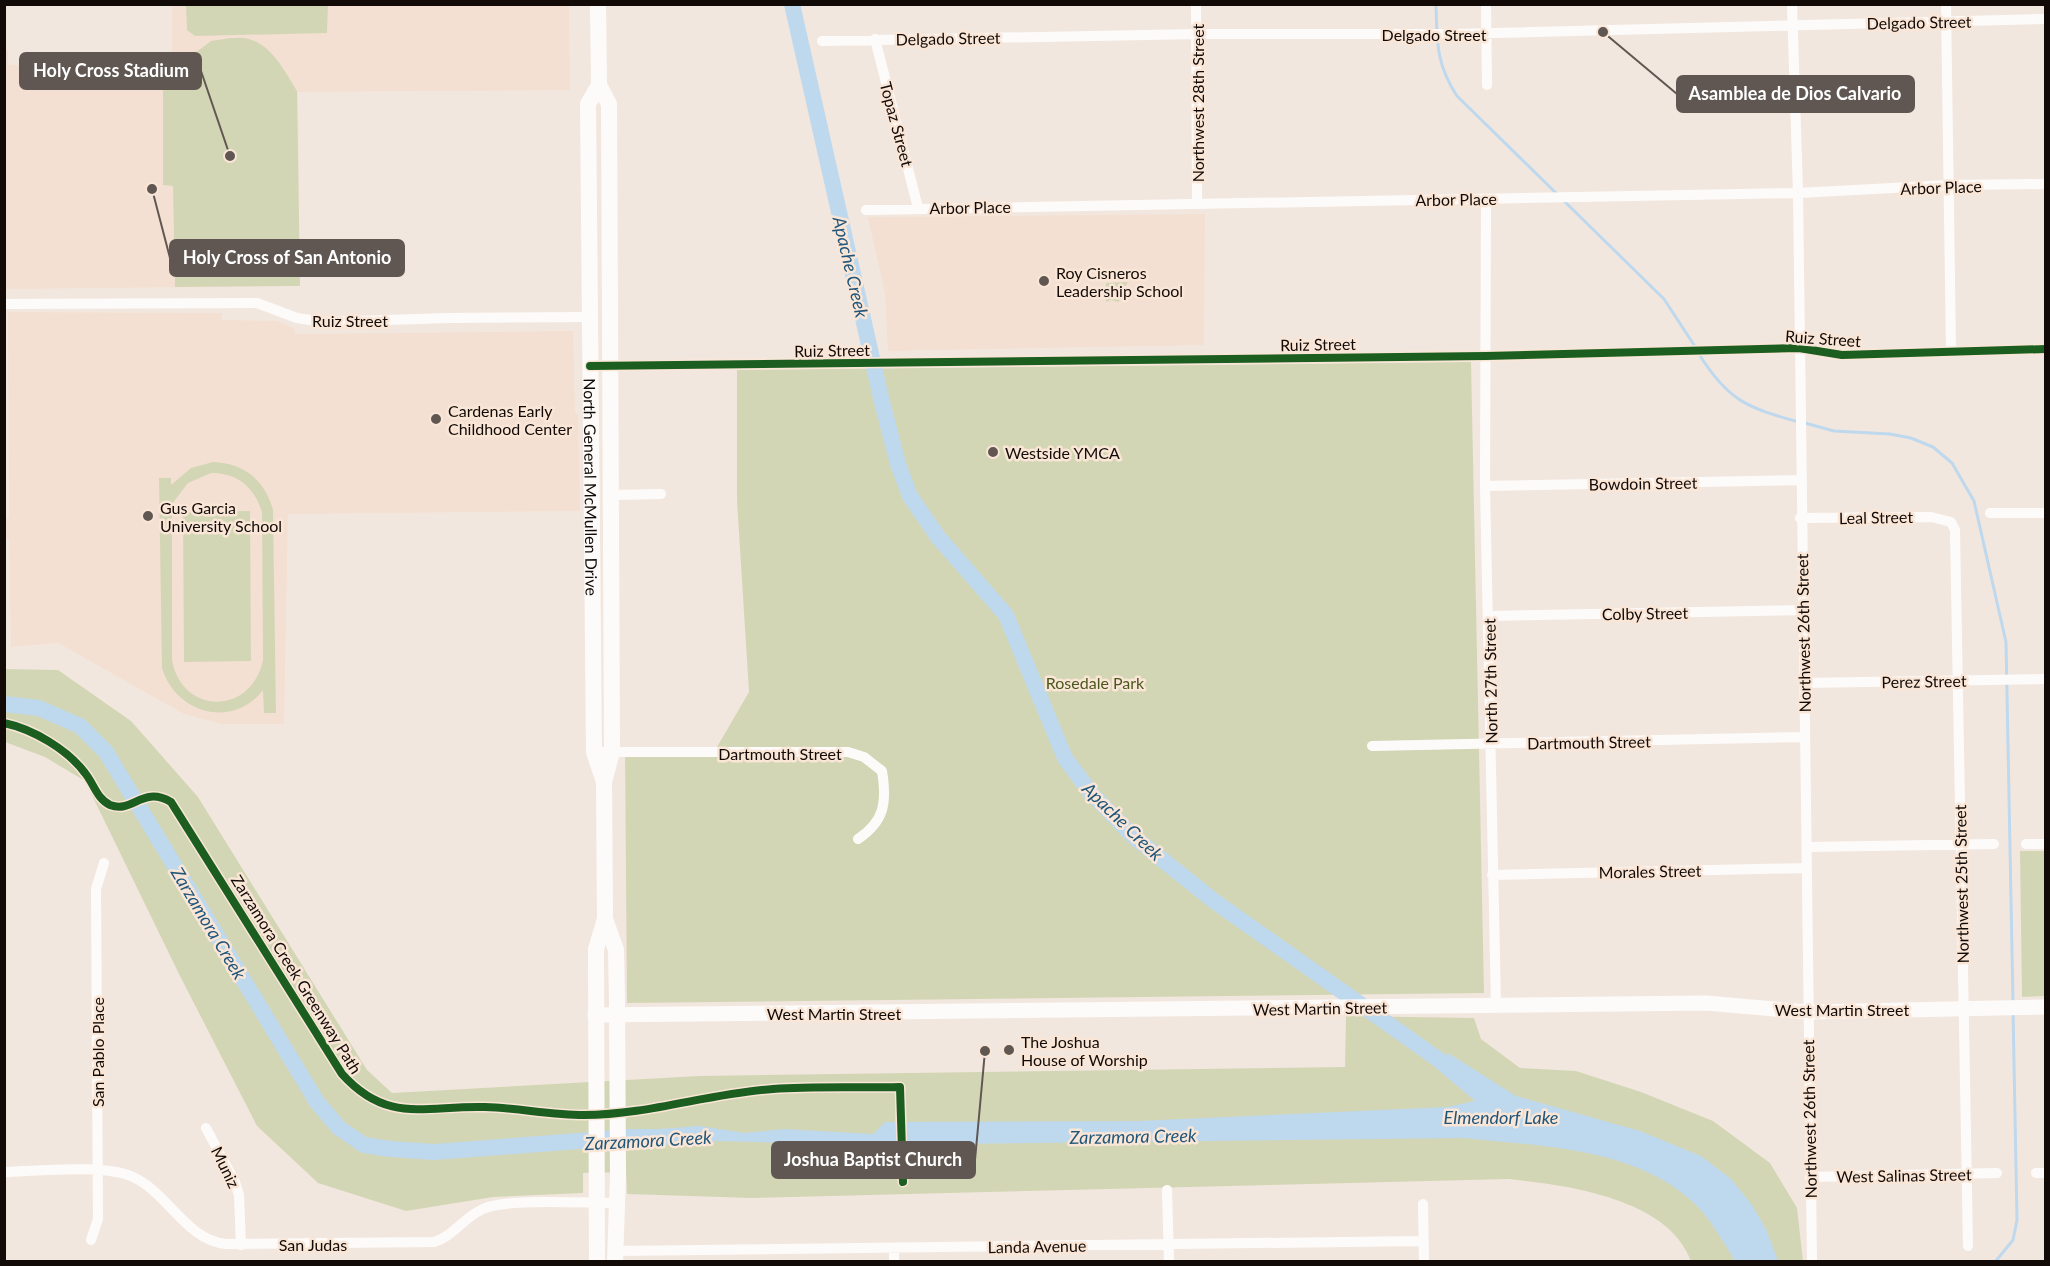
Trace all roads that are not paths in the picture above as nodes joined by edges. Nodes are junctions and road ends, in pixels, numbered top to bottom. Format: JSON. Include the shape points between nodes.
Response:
{"nodes":[{"id":1,"x":598,"y":4,"type":"edge"},
{"id":2,"x":1196,"y":4,"type":"edge"},
{"id":3,"x":1486,"y":4,"type":"edge"},
{"id":4,"x":1792,"y":4,"type":"edge"},
{"id":5,"x":1946,"y":4,"type":"edge"},
{"id":6,"x":2046,"y":20,"type":"edge"},
{"id":7,"x":1946,"y":22,"type":"junction"},
{"id":8,"x":1792,"y":27,"type":"junction"},
{"id":9,"x":1197,"y":34,"type":"junction"},
{"id":10,"x":1486,"y":34,"type":"junction"},
{"id":11,"x":874,"y":39,"type":"junction"},
{"id":12,"x":822,"y":40,"type":"dead end"},
{"id":13,"x":599,"y":85,"type":"junction"},
{"id":14,"x":1487,"y":85,"type":"dead end"},
{"id":15,"x":2046,"y":184,"type":"edge"},
{"id":16,"x":1949,"y":185,"type":"junction"},
{"id":17,"x":1798,"y":193,"type":"junction"},
{"id":18,"x":1486,"y":199,"type":"junction"},
{"id":19,"x":1197,"y":202,"type":"junction"},
{"id":20,"x":918,"y":208,"type":"junction"},
{"id":21,"x":866,"y":210,"type":"dead end"},
{"id":22,"x":4,"y":304,"type":"edge"},
{"id":23,"x":590,"y":317,"type":"junction"},
{"id":24,"x":1799,"y":348,"type":"junction"},
{"id":25,"x":2046,"y":349,"type":"edge"},
{"id":26,"x":1952,"y":351,"type":"junction"},
{"id":27,"x":1486,"y":356,"type":"junction"},
{"id":28,"x":590,"y":366,"type":"junction"},
{"id":29,"x":610,"y":366,"type":"junction"},
{"id":30,"x":1800,"y":480,"type":"junction"},
{"id":31,"x":1485,"y":486,"type":"junction"},
{"id":32,"x":592,"y":488,"type":"junction"},
{"id":33,"x":661,"y":494,"type":"dead end"},
{"id":34,"x":612,"y":495,"type":"junction"},
{"id":35,"x":1990,"y":513,"type":"dead end"},
{"id":36,"x":2046,"y":513,"type":"edge"},
{"id":37,"x":1800,"y":518,"type":"junction"},
{"id":38,"x":1951,"y":522,"type":"joint"},
{"id":39,"x":1802,"y":610,"type":"junction"},
{"id":40,"x":1489,"y":616,"type":"junction"},
{"id":41,"x":613,"y":651,"type":"junction"},
{"id":42,"x":2046,"y":678,"type":"edge"},
{"id":43,"x":1957,"y":680,"type":"junction"},
{"id":44,"x":1803,"y":683,"type":"junction"},
{"id":45,"x":1805,"y":737,"type":"junction"},
{"id":46,"x":1491,"y":744,"type":"junction"},
{"id":47,"x":1372,"y":746,"type":"dead end"},
{"id":48,"x":594,"y":752,"type":"junction"},
{"id":49,"x":612,"y":752,"type":"junction"},
{"id":50,"x":604,"y":782,"type":"junction"},
{"id":51,"x":858,"y":839,"type":"dead end"},
{"id":52,"x":1961,"y":844,"type":"junction"},
{"id":53,"x":1994,"y":844,"type":"dead end"},
{"id":54,"x":2026,"y":844,"type":"dead end"},
{"id":55,"x":2046,"y":844,"type":"edge"},
{"id":56,"x":1808,"y":846,"type":"junction"},
{"id":57,"x":104,"y":863,"type":"dead end"},
{"id":58,"x":1807,"y":868,"type":"junction"},
{"id":59,"x":1492,"y":875,"type":"junction"},
{"id":60,"x":605,"y":919,"type":"junction"},
{"id":61,"x":1496,"y":1006,"type":"junction"},
{"id":62,"x":1962,"y":1008,"type":"junction"},
{"id":63,"x":2046,"y":1008,"type":"edge"},
{"id":64,"x":1807,"y":1012,"type":"junction"},
{"id":65,"x":595,"y":1015,"type":"junction"},
{"id":66,"x":618,"y":1015,"type":"junction"},
{"id":67,"x":206,"y":1128,"type":"dead end"},
{"id":68,"x":98,"y":1171,"type":"junction"},
{"id":69,"x":4,"y":1172,"type":"edge"},
{"id":70,"x":1997,"y":1173,"type":"dead end"},
{"id":71,"x":1966,"y":1174,"type":"junction"},
{"id":72,"x":1810,"y":1177,"type":"junction"},
{"id":73,"x":1167,"y":1190,"type":"dead end"},
{"id":74,"x":595,"y":1203,"type":"junction"},
{"id":75,"x":616,"y":1203,"type":"junction"},
{"id":76,"x":1423,"y":1203,"type":"dead end"},
{"id":77,"x":91,"y":1240,"type":"dead end"},
{"id":78,"x":1423,"y":1241,"type":"junction"},
{"id":79,"x":241,"y":1245,"type":"junction"},
{"id":80,"x":1169,"y":1245,"type":"junction"},
{"id":81,"x":1968,"y":1246,"type":"dead end"},
{"id":82,"x":894,"y":1248,"type":"junction"},
{"id":83,"x":615,"y":1256,"type":"edge"},
{"id":84,"x":597,"y":1262,"type":"edge"},
{"id":85,"x":894,"y":1262,"type":"edge"},
{"id":86,"x":1169,"y":1262,"type":"edge"},
{"id":87,"x":1424,"y":1262,"type":"edge"},
{"id":88,"x":1812,"y":1262,"type":"edge"}],
"edges":[{"from":1,"to":13,"type":"main road","name":"North General McMullen Drive"},
{"from":2,"to":9,"type":"street","name":"Northwest 28th Street"},
{"from":3,"to":10,"type":"street"},
{"from":4,"to":8,"type":"street","name":"Northwest 26th Street"},
{"from":5,"to":7,"type":"street"},
{"from":6,"to":7,"type":"street","name":"Delgado Street"},
{"from":7,"to":8,"type":"street","name":"Delgado Street"},
{"from":7,"to":16,"type":"street"},
{"from":8,"to":10,"type":"street","name":"Delgado Street"},
{"from":8,"to":17,"type":"street","name":"Northwest 26th Street"},
{"from":9,"to":10,"type":"street","name":"Delgado Street"},
{"from":9,"to":11,"type":"street","name":"Delgado Street"},
{"from":9,"to":19,"type":"street","name":"Northwest 28th Street"},
{"from":10,"to":14,"type":"street"},
{"from":11,"to":12,"type":"street","name":"Delgado Street"},
{"from":11,"to":20,"type":"street","name":"Topaz Street"},
{"from":13,"to":23,"type":"main road","name":"North General McMullen Drive","via":[[588,104]]},
{"from":13,"to":29,"type":"main road","name":"North General McMullen Drive","via":[[609,104]]},
{"from":15,"to":16,"type":"street","name":"Arbor Place"},
{"from":16,"to":17,"type":"street","name":"Arbor Place"},
{"from":16,"to":26,"type":"street"},
{"from":17,"to":18,"type":"street","name":"Arbor Place"},
{"from":17,"to":24,"type":"street","name":"Northwest 26th Street"},
{"from":18,"to":19,"type":"street","name":"Arbor Place"},
{"from":18,"to":27,"type":"street","name":"North 27th Street"},
{"from":19,"to":20,"type":"street","name":"Arbor Place"},
{"from":20,"to":21,"type":"street","name":"Arbor Place"},
{"from":22,"to":23,"type":"street","name":"Ruiz Street","via":[[257,303],[297,318],[323,322]]},
{"from":23,"to":28,"type":"main road","name":"North General McMullen Drive"},
{"from":24,"to":26,"type":"street","name":"Ruiz Street","via":[[1842,355]]},
{"from":24,"to":27,"type":"street","name":"Ruiz Street"},
{"from":24,"to":30,"type":"street","name":"Northwest 26th Street"},
{"from":25,"to":26,"type":"street","name":"Ruiz Street"},
{"from":27,"to":29,"type":"street","name":"Ruiz Street"},
{"from":27,"to":31,"type":"street","name":"North 27th Street"},
{"from":28,"to":29,"type":"street","name":"Ruiz Street"},
{"from":28,"to":32,"type":"main road","name":"North General McMullen Drive"},
{"from":29,"to":34,"type":"main road","name":"North General McMullen Drive"},
{"from":30,"to":31,"type":"street","name":"Bowdoin Street"},
{"from":30,"to":37,"type":"street","name":"Northwest 26th Street"},
{"from":31,"to":40,"type":"street","name":"North 27th Street"},
{"from":32,"to":41,"type":"main road","via":[[601,494],[602,622]]},
{"from":32,"to":48,"type":"main road","name":"North General McMullen Drive"},
{"from":33,"to":34,"type":"street"},
{"from":34,"to":41,"type":"main road","name":"North General McMullen Drive"},
{"from":35,"to":36,"type":"street"},
{"from":37,"to":38,"type":"street","name":"Leal Street","via":[[1931,517]]},
{"from":37,"to":39,"type":"street","name":"Northwest 26th Street"},
{"from":38,"to":43,"type":"street","name":"Northwest 25th Street","via":[[1955,530]]},
{"from":39,"to":40,"type":"street","name":"Colby Street"},
{"from":39,"to":44,"type":"street","name":"Northwest 26th Street"},
{"from":40,"to":46,"type":"street","name":"North 27th Street"},
{"from":41,"to":49,"type":"main road","name":"North General McMullen Drive"},
{"from":42,"to":43,"type":"street","name":"Perez Street"},
{"from":43,"to":44,"type":"street","name":"Perez Street"},
{"from":43,"to":52,"type":"street","name":"Northwest 25th Street"},
{"from":44,"to":45,"type":"street","name":"Northwest 26th Street"},
{"from":45,"to":46,"type":"street","name":"Dartmouth Street"},
{"from":45,"to":56,"type":"street","name":"Northwest 26th Street"},
{"from":46,"to":47,"type":"street","name":"Dartmouth Street"},
{"from":46,"to":59,"type":"street","name":"North 27th Street"},
{"from":48,"to":49,"type":"street","name":"Dartmouth Street"},
{"from":48,"to":50,"type":"main road","name":"North General McMullen Drive"},
{"from":49,"to":50,"type":"main road","name":"North General McMullen Drive"},
{"from":49,"to":51,"type":"street","name":"Dartmouth Street","via":[[848,752],[864,757],[882,771],[887,798],[874,829]]},
{"from":50,"to":60,"type":"main road","name":"North General McMullen Drive"},
{"from":52,"to":53,"type":"street"},
{"from":52,"to":56,"type":"street"},
{"from":52,"to":62,"type":"street","name":"Northwest 25th Street"},
{"from":54,"to":55,"type":"street"},
{"from":56,"to":58,"type":"street","name":"Northwest 26th Street"},
{"from":57,"to":68,"type":"street","name":"San Pablo Place","via":[[96,889]]},
{"from":58,"to":59,"type":"street","name":"Morales Street"},
{"from":58,"to":64,"type":"street","name":"Northwest 26th Street"},
{"from":59,"to":61,"type":"street","name":"North 27th Street"},
{"from":60,"to":65,"type":"main road","name":"North General McMullen Drive","via":[[596,949]]},
{"from":60,"to":66,"type":"main road","name":"North General McMullen Drive","via":[[616,950]]},
{"from":61,"to":64,"type":"street","name":"West Martin Street","via":[[1706,1003]]},
{"from":61,"to":66,"type":"street","name":"West Martin Street"},
{"from":62,"to":63,"type":"street","name":"West Martin Street"},
{"from":62,"to":64,"type":"street","name":"West Martin Street"},
{"from":62,"to":71,"type":"street","name":"Northwest 25th Street"},
{"from":64,"to":72,"type":"street","name":"Northwest 26th Street"},
{"from":65,"to":66,"type":"street","name":"West Martin Street"},
{"from":65,"to":74,"type":"main road","name":"North General McMullen Drive"},
{"from":66,"to":75,"type":"main road","name":"North General McMullen Drive"},
{"from":67,"to":79,"type":"street","name":"Muniz","via":[[239,1195]]},
{"from":68,"to":69,"type":"street","name":"San Judas"},
{"from":68,"to":77,"type":"street","name":"San Pablo Place","via":[[98,1219]]},
{"from":68,"to":79,"type":"street","name":"San Judas","via":[[120,1172],[136,1178],[209,1240]]},
{"from":70,"to":71,"type":"street","name":"West Salinas Street"},
{"from":71,"to":72,"type":"street","name":"West Salinas Street"},
{"from":71,"to":81,"type":"street","name":"Northwest 25th Street"},
{"from":72,"to":88,"type":"street","name":"Northwest 26th Street"},
{"from":73,"to":80,"type":"street"},
{"from":74,"to":75,"type":"street","name":"San Judas"},
{"from":74,"to":79,"type":"street","name":"San Judas","via":[[494,1205],[434,1242]]},
{"from":74,"to":84,"type":"main road","name":"North General McMullen Drive"},
{"from":75,"to":83,"type":"main road","name":"North General McMullen Drive"},
{"from":76,"to":78,"type":"street"},
{"from":78,"to":80,"type":"street","name":"Landa Avenue"},
{"from":78,"to":87,"type":"street"},
{"from":80,"to":82,"type":"street","name":"Landa Avenue"},
{"from":80,"to":86,"type":"street"},
{"from":82,"to":83,"type":"street","name":"Landa Avenue"},
{"from":82,"to":85,"type":"street"}]}
